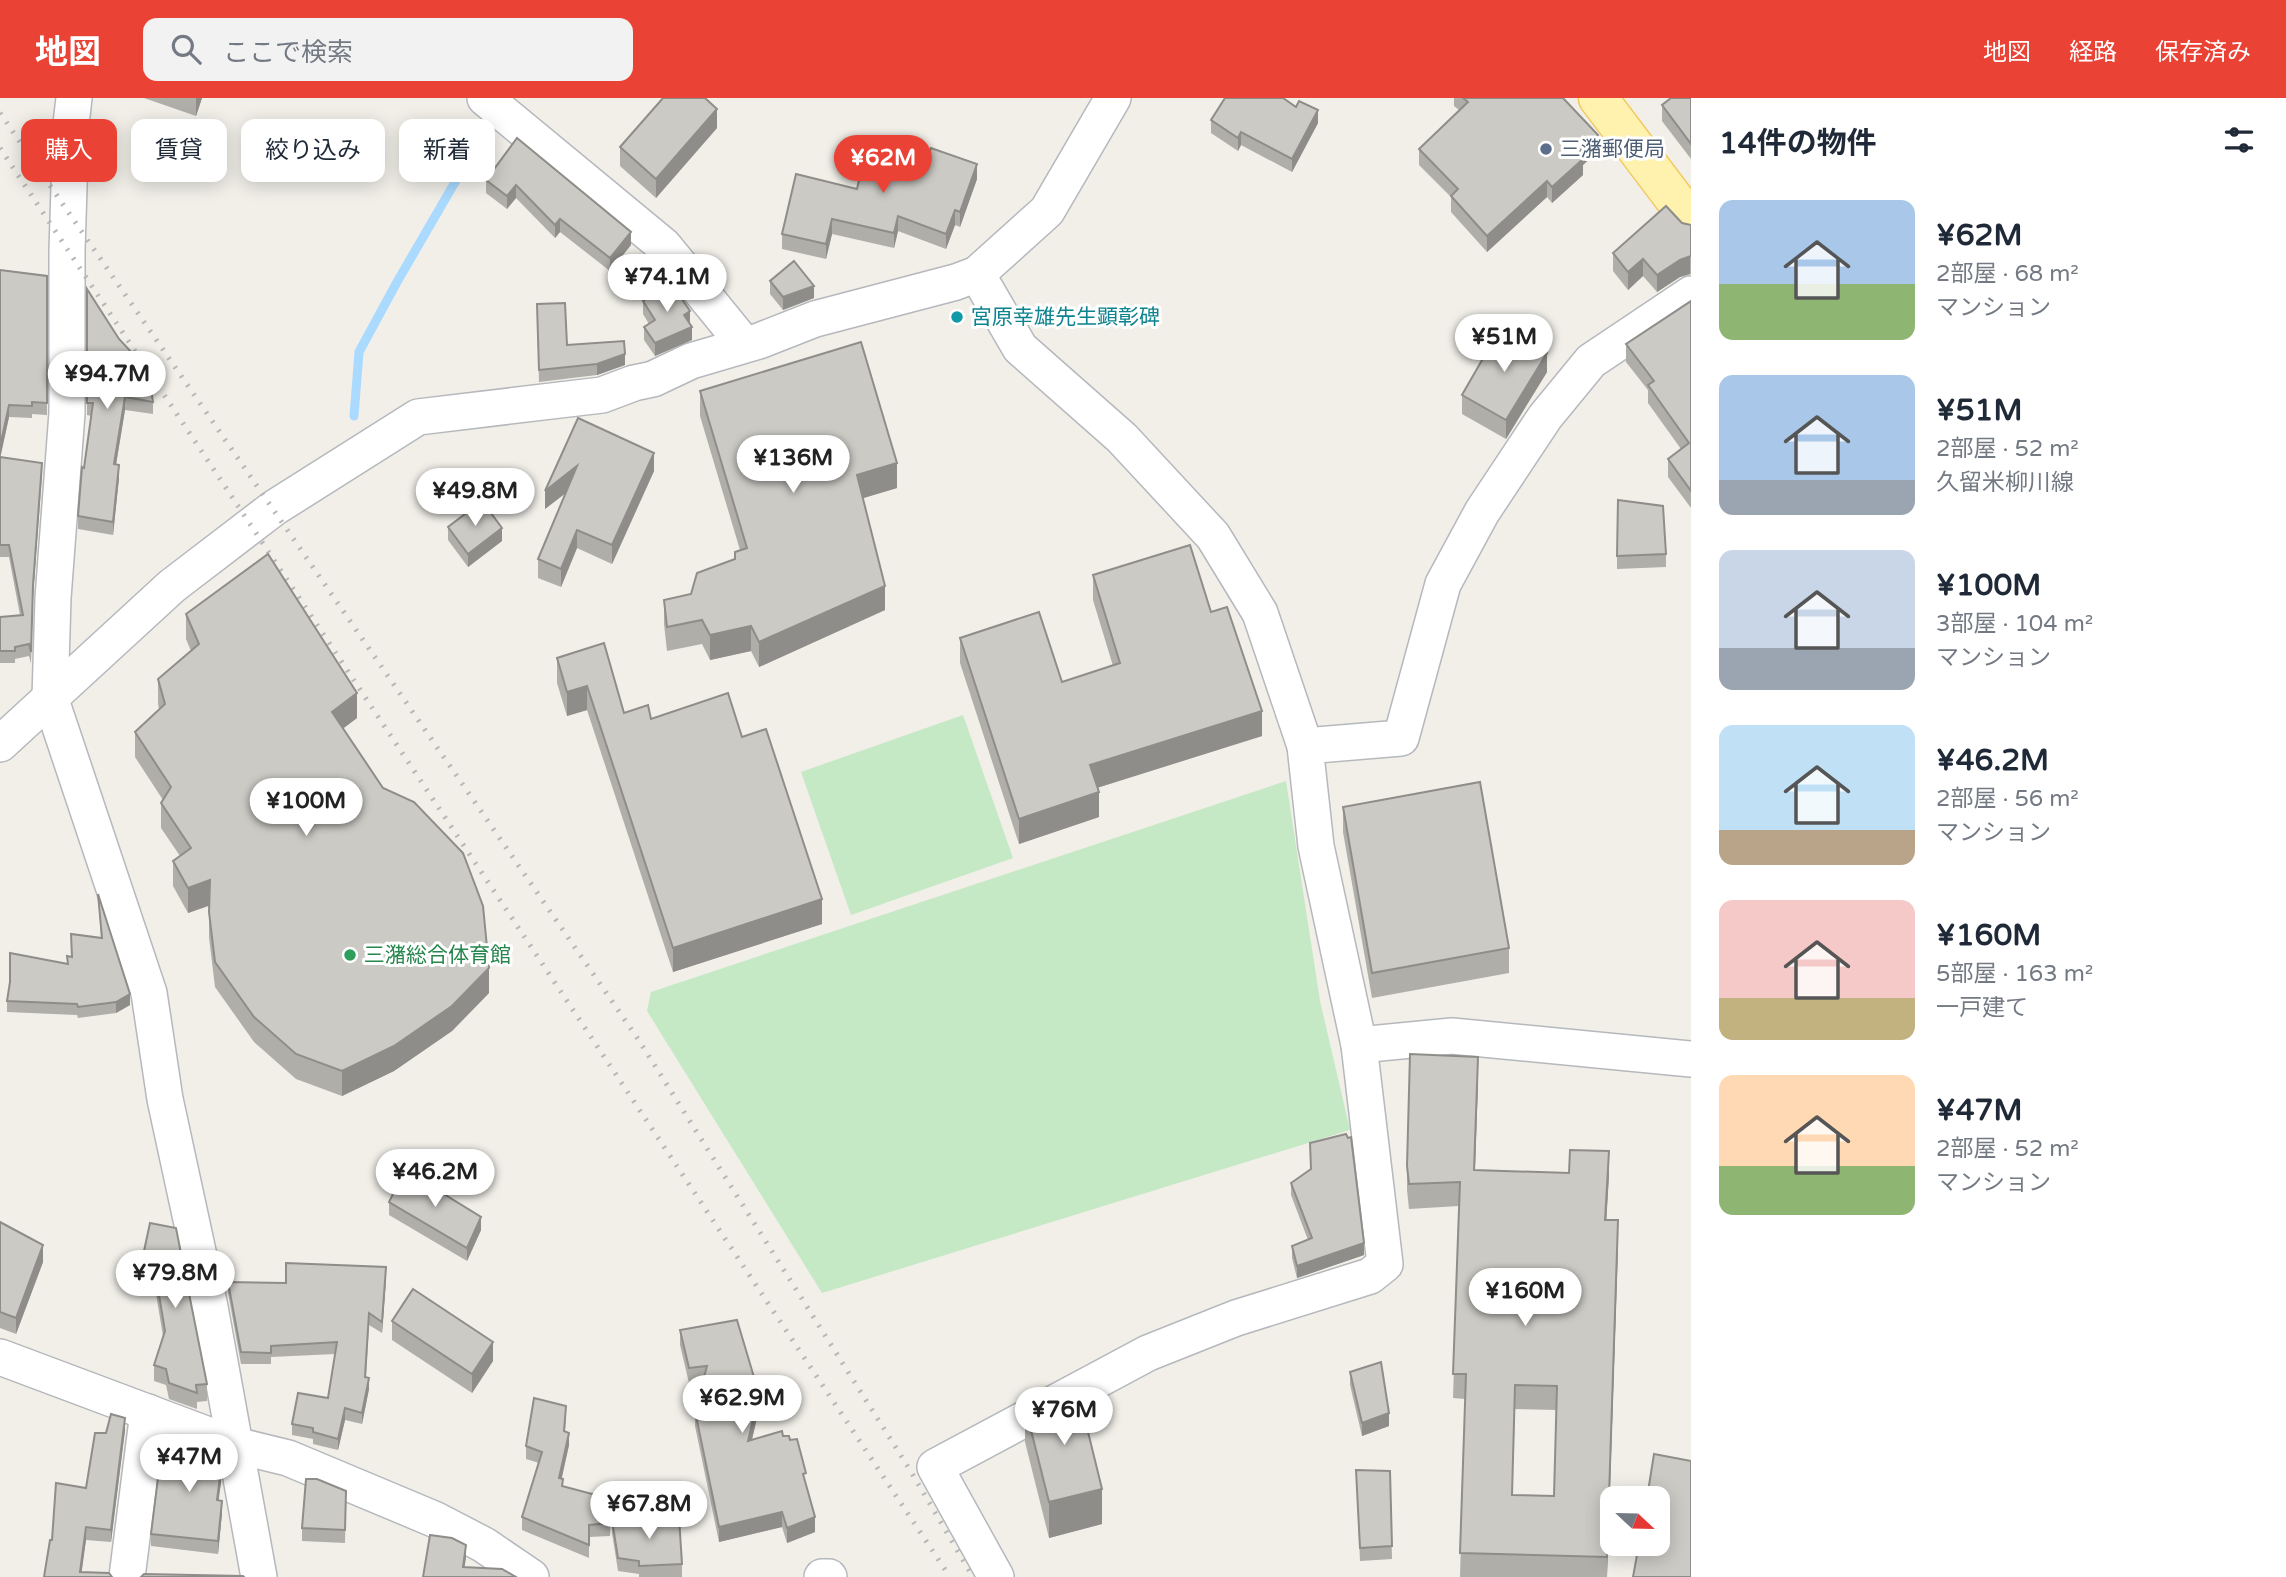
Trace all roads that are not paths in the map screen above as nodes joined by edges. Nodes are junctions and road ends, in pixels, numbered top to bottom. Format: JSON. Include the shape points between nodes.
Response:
{"nodes":[{"id":1,"x":74,"y":98,"type":"edge"},
{"id":2,"x":485,"y":98,"type":"edge"},
{"id":3,"x":1113,"y":98,"type":"edge"},
{"id":4,"x":1598,"y":98,"type":"edge"},
{"id":5,"x":1691,"y":221,"type":"edge"},
{"id":6,"x":977,"y":274,"type":"junction"},
{"id":7,"x":1691,"y":294,"type":"edge"},
{"id":8,"x":744,"y":344,"type":"junction"},
{"id":9,"x":50,"y":698,"type":"junction"},
{"id":10,"x":0,"y":744,"type":"edge"},
{"id":11,"x":1305,"y":746,"type":"junction"},
{"id":12,"x":1359,"y":1045,"type":"junction"},
{"id":13,"x":1691,"y":1059,"type":"edge"},
{"id":14,"x":0,"y":1357,"type":"edge"},
{"id":15,"x":148,"y":1412,"type":"junction"},
{"id":16,"x":235,"y":1445,"type":"junction"},
{"id":17,"x":127,"y":1577,"type":"edge"},
{"id":18,"x":260,"y":1577,"type":"edge"},
{"id":19,"x":531,"y":1577,"type":"edge"},
{"id":20,"x":822,"y":1577,"type":"edge"},
{"id":21,"x":829,"y":1577,"type":"edge"},
{"id":22,"x":996,"y":1577,"type":"edge"}],
"edges":[{"from":1,"to":9,"type":"street","via":[[67,413]]},
{"from":2,"to":8,"type":"street","via":[[664,246]]},
{"from":3,"to":6,"type":"street","via":[[1046,211]]},
{"from":4,"to":5,"type":"main road"},
{"from":6,"to":8,"type":"street","via":[[815,319]]},
{"from":6,"to":11,"type":"street","via":[[1020,348],[1122,438],[1213,536],[1260,613]]},
{"from":7,"to":11,"type":"street","via":[[1591,361],[1545,417],[1482,512],[1443,584],[1401,738]]},
{"from":8,"to":9,"type":"street","via":[[602,395],[418,416],[238,534],[172,586]]},
{"from":9,"to":10,"type":"street"},
{"from":9,"to":16,"type":"street","via":[[149,993],[165,1099]]},
{"from":11,"to":12,"type":"street","via":[[1316,846]]},
{"from":12,"to":13,"type":"street","via":[[1452,1036]]},
{"from":12,"to":22,"type":"street","via":[[1385,1264],[1370,1276],[1236,1318],[1148,1353],[935,1467]]},
{"from":14,"to":15,"type":"street"},
{"from":15,"to":16,"type":"street"},
{"from":15,"to":17,"type":"street"},
{"from":16,"to":18,"type":"street"},
{"from":16,"to":19,"type":"street","via":[[288,1458],[436,1520]]},
{"from":20,"to":21,"type":"street"}]}
